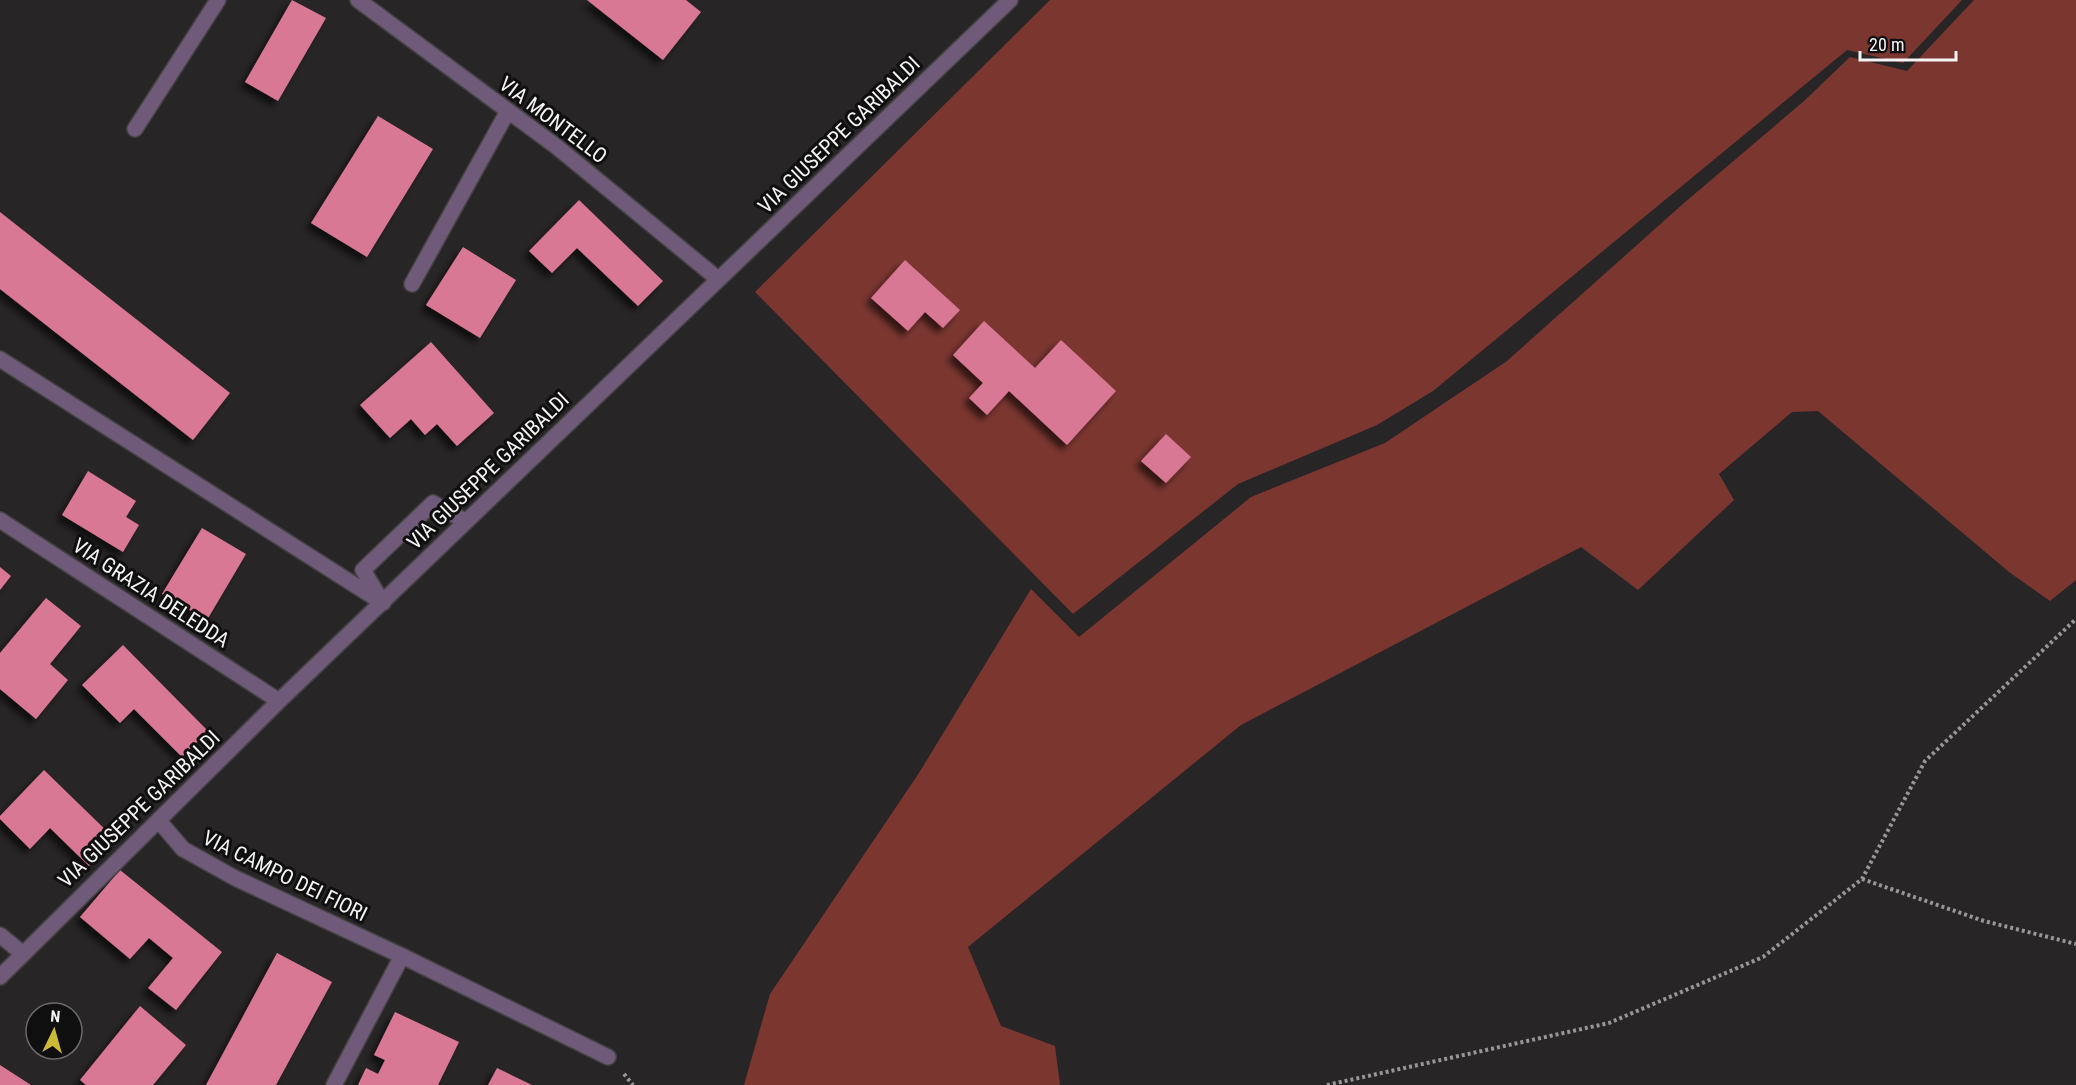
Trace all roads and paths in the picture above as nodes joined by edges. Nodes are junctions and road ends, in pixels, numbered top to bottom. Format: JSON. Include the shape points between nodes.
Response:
{"nodes":[{"id":1,"x":218,"y":0,"type":"edge"},
{"id":2,"x":358,"y":0,"type":"edge"},
{"id":3,"x":1010,"y":0,"type":"edge"},
{"id":4,"x":508,"y":111,"type":"junction"},
{"id":5,"x":135,"y":129,"type":"dead end"},
{"id":6,"x":718,"y":279,"type":"junction"},
{"id":7,"x":412,"y":284,"type":"dead end"},
{"id":8,"x":0,"y":359,"type":"edge"},
{"id":9,"x":0,"y":520,"type":"edge"},
{"id":10,"x":465,"y":521,"type":"junction"},
{"id":11,"x":383,"y":603,"type":"junction"},
{"id":12,"x":2076,"y":619,"type":"edge"},
{"id":13,"x":279,"y":701,"type":"junction"},
{"id":14,"x":159,"y":821,"type":"junction"},
{"id":15,"x":1862,"y":879,"type":"junction"},
{"id":16,"x":0,"y":935,"type":"edge"},
{"id":17,"x":2076,"y":944,"type":"edge"},
{"id":18,"x":22,"y":953,"type":"junction"},
{"id":19,"x":402,"y":956,"type":"junction"},
{"id":20,"x":0,"y":977,"type":"edge"},
{"id":21,"x":608,"y":1057,"type":"dead end"},
{"id":22,"x":334,"y":1085,"type":"edge"},
{"id":23,"x":1327,"y":1085,"type":"edge"}],
"edges":[{"from":1,"to":5,"type":"street"},
{"from":2,"to":4,"type":"street","name":"VIA MONTELLO"},
{"from":3,"to":6,"type":"street","name":"VIA GIUSEPPE GARIBALDI"},
{"from":4,"to":6,"type":"street","name":"VIA MONTELLO"},
{"from":4,"to":7,"type":"street"},
{"from":6,"to":10,"type":"street","name":"VIA GIUSEPPE GARIBALDI"},
{"from":8,"to":11,"type":"street"},
{"from":9,"to":13,"type":"street","name":"VIA GRAZIA DELEDDA"},
{"from":10,"to":11,"type":"street","name":"VIA GIUSEPPE GARIBALDI"},
{"from":10,"to":11,"type":"street","via":[[433,503],[363,570]]},
{"from":11,"to":13,"type":"street","name":"VIA GIUSEPPE GARIBALDI"},
{"from":12,"to":15,"type":"path","via":[[1925,761]]},
{"from":13,"to":14,"type":"street","name":"VIA GIUSEPPE GARIBALDI"},
{"from":14,"to":18,"type":"street","name":"VIA GIUSEPPE GARIBALDI"},
{"from":14,"to":19,"type":"street","name":"VIA CAMPO DEI FIORI","via":[[183,849],[235,878]]},
{"from":15,"to":17,"type":"path","via":[[1984,921]]},
{"from":15,"to":23,"type":"path","via":[[1763,957],[1609,1023]]},
{"from":16,"to":18,"type":"street"},
{"from":18,"to":20,"type":"street","name":"VIA GIUSEPPE GARIBALDI"},
{"from":19,"to":21,"type":"street","name":"VIA CAMPO DEI FIORI"},
{"from":19,"to":22,"type":"street"}]}
